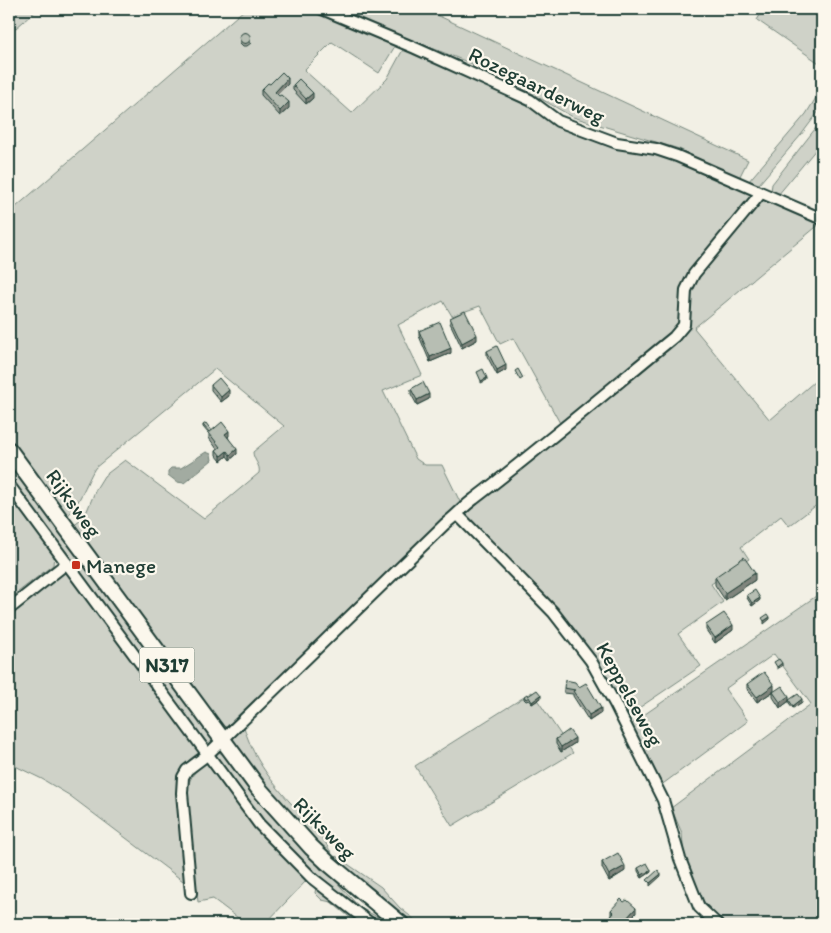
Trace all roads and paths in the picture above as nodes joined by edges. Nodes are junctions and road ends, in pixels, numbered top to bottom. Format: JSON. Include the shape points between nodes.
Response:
{"nodes":[{"id":1,"x":322,"y":9,"type":"edge"},
{"id":2,"x":761,"y":194,"type":"junction"},
{"id":3,"x":822,"y":219,"type":"edge"},
{"id":4,"x":11,"y":459,"type":"edge"},
{"id":5,"x":9,"y":485,"type":"edge"},
{"id":6,"x":458,"y":515,"type":"junction"},
{"id":7,"x":67,"y":564,"type":"junction"},
{"id":8,"x":9,"y":609,"type":"edge"},
{"id":9,"x":222,"y":740,"type":"junction"},
{"id":10,"x":207,"y":755,"type":"junction"},
{"id":11,"x":192,"y":893,"type":"dead end"},
{"id":12,"x":371,"y":924,"type":"edge"},
{"id":13,"x":401,"y":924,"type":"edge"},
{"id":14,"x":717,"y":924,"type":"edge"}],
"edges":[{"from":1,"to":2,"type":"street","name":"Rozegaarderweg","via":[[530,100],[558,121],[617,143],[677,156]]},
{"from":2,"to":3,"type":"street","name":"Rozegaarderweg"},
{"from":2,"to":6,"type":"street","via":[[694,274],[686,290],[684,325],[674,337],[511,472],[471,501]]},
{"from":4,"to":9,"type":"main road","name":"Rijksweg","number":"N317"},
{"from":5,"to":7,"type":"street","name":"Rijksweg"},
{"from":6,"to":9,"type":"street"},
{"from":6,"to":14,"type":"street","name":"Keppelseweg","via":[[553,612],[592,661],[663,800],[680,860],[700,907]]},
{"from":7,"to":8,"type":"street"},
{"from":7,"to":10,"type":"street","name":"Rijksweg"},
{"from":9,"to":10,"type":"street"},
{"from":9,"to":13,"type":"main road","name":"Rijksweg","number":"N317","via":[[289,824],[327,862]]},
{"from":10,"to":11,"type":"street","via":[[183,777]]},
{"from":10,"to":12,"type":"street","name":"Rijksweg","via":[[259,824],[312,878]]}]}
